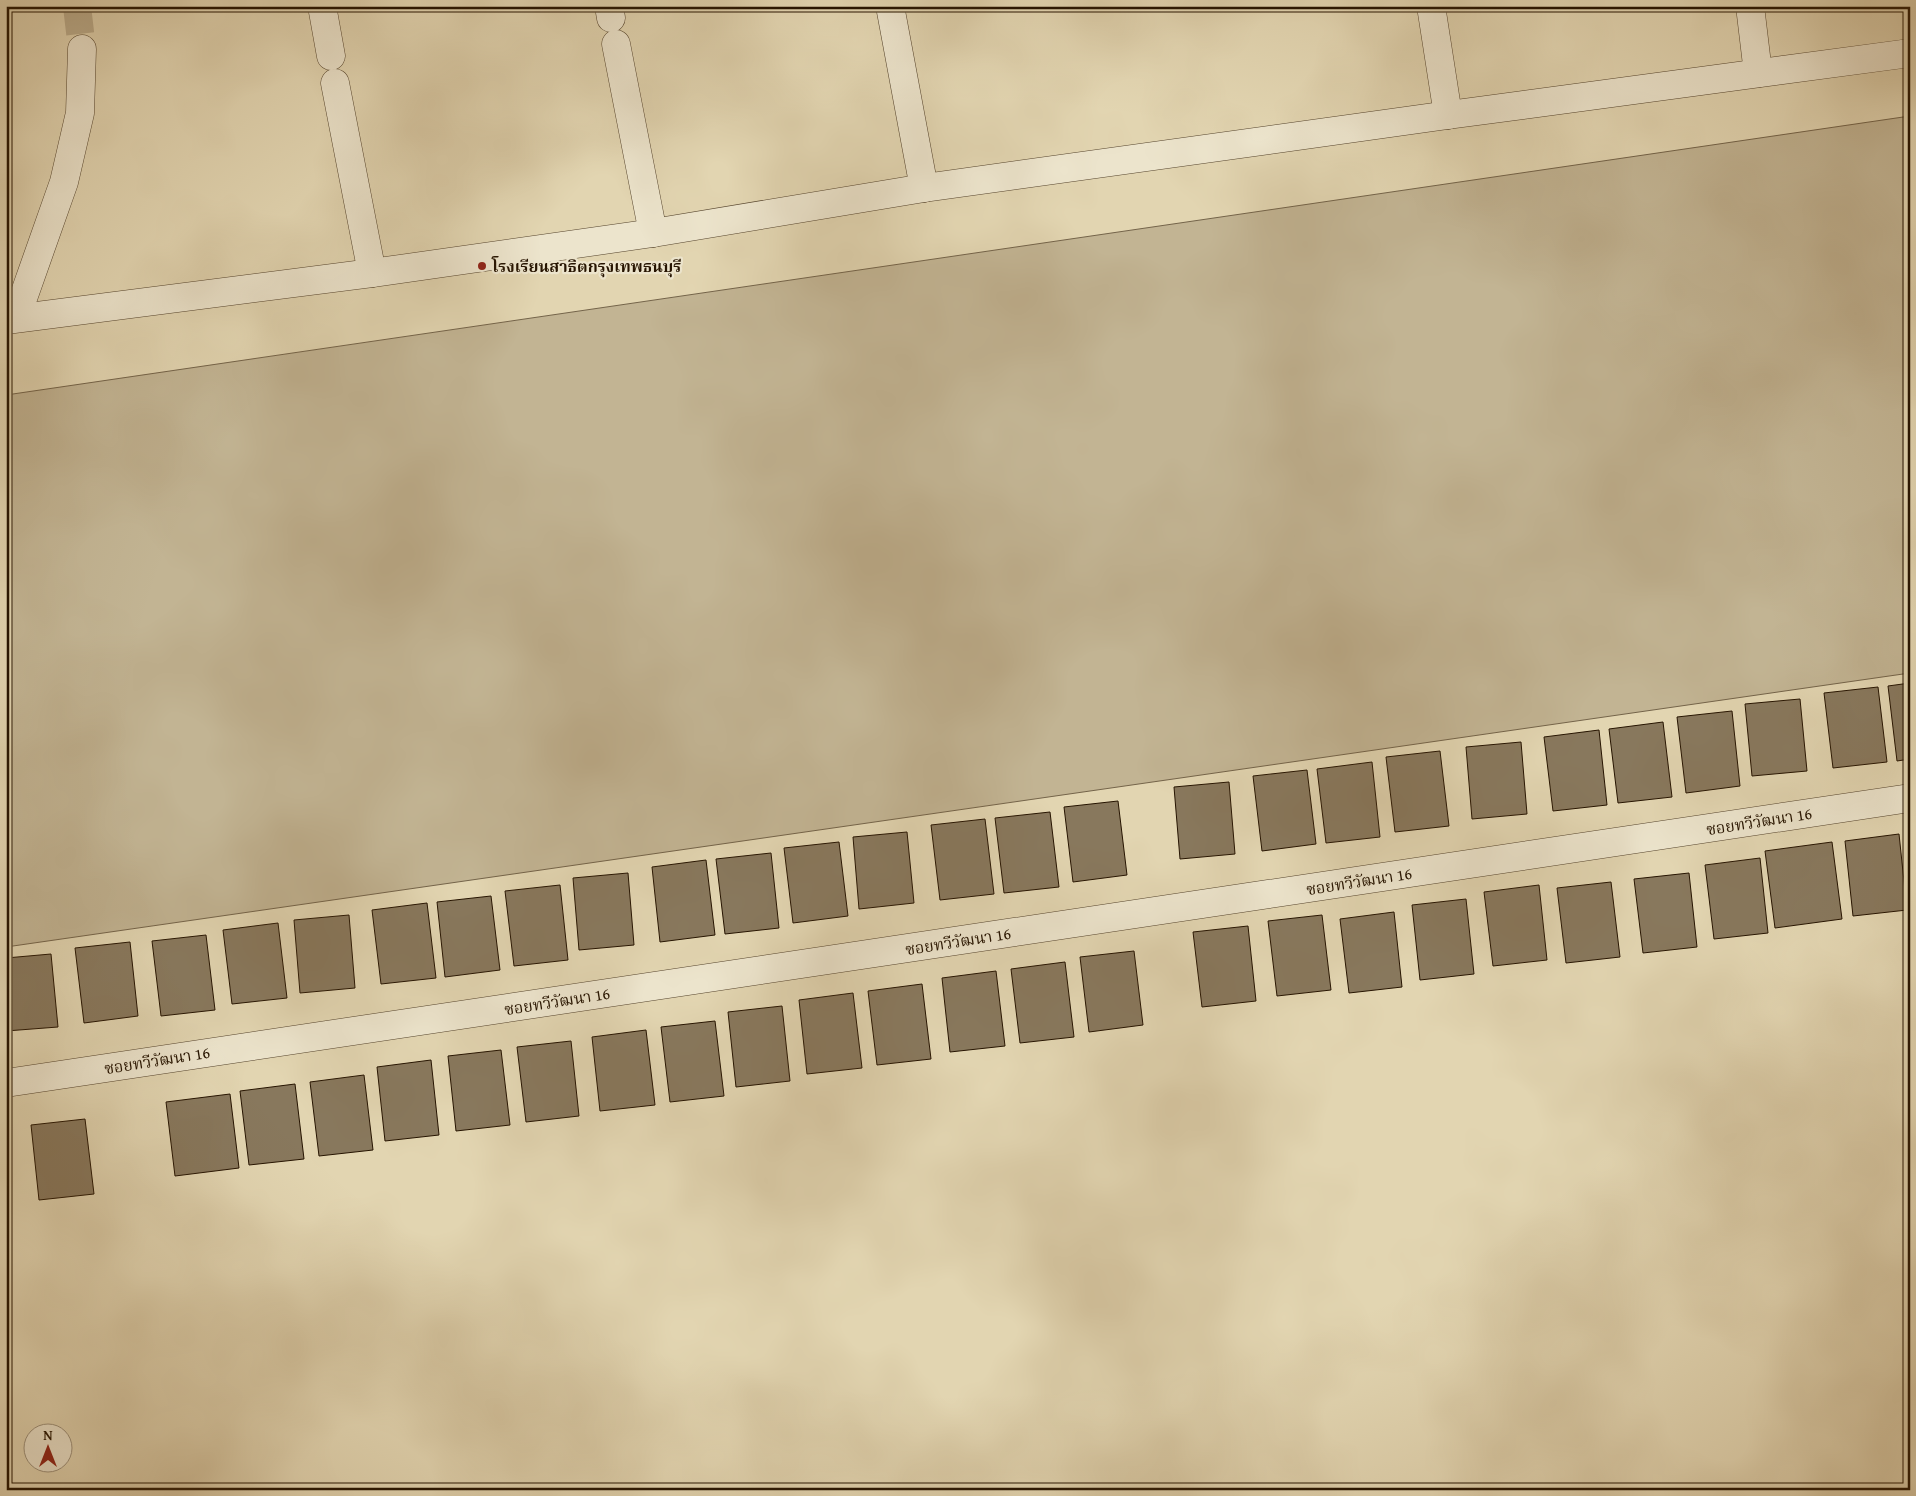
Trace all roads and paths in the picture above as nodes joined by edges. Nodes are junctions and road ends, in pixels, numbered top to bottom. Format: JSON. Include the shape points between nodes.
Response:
{"nodes":[{"id":1,"x":322,"y":6,"type":"edge"},
{"id":2,"x":890,"y":6,"type":"edge"},
{"id":3,"x":1431,"y":6,"type":"edge"},
{"id":4,"x":1750,"y":6,"type":"edge"},
{"id":5,"x":616,"y":44,"type":"dead end"},
{"id":6,"x":82,"y":48,"type":"tunnel mouth"},
{"id":7,"x":1910,"y":53,"type":"edge"},
{"id":8,"x":331,"y":56,"type":"dead end"},
{"id":9,"x":1758,"y":73,"type":"junction"},
{"id":10,"x":335,"y":83,"type":"dead end"},
{"id":11,"x":1448,"y":115,"type":"junction"},
{"id":12,"x":924,"y":188,"type":"junction"},
{"id":13,"x":653,"y":234,"type":"junction"},
{"id":14,"x":372,"y":273,"type":"junction"},
{"id":15,"x":11,"y":319,"type":"edge"},
{"id":16,"x":1910,"y":798,"type":"edge"},
{"id":17,"x":6,"y":1083,"type":"edge"}],
"edges":[{"from":1,"to":8,"type":"street"},
{"from":2,"to":12,"type":"street"},
{"from":3,"to":11,"type":"street"},
{"from":4,"to":9,"type":"street"},
{"from":5,"to":13,"type":"street"},
{"from":6,"to":15,"type":"street","via":[[80,113],[64,182]]},
{"from":7,"to":9,"type":"street"},
{"from":9,"to":11,"type":"street"},
{"from":10,"to":14,"type":"street"},
{"from":11,"to":12,"type":"street"},
{"from":12,"to":13,"type":"street"},
{"from":13,"to":14,"type":"street"},
{"from":14,"to":15,"type":"street"},
{"from":16,"to":17,"type":"street","name":"ซอยทวีวัฒนา 16"}]}
